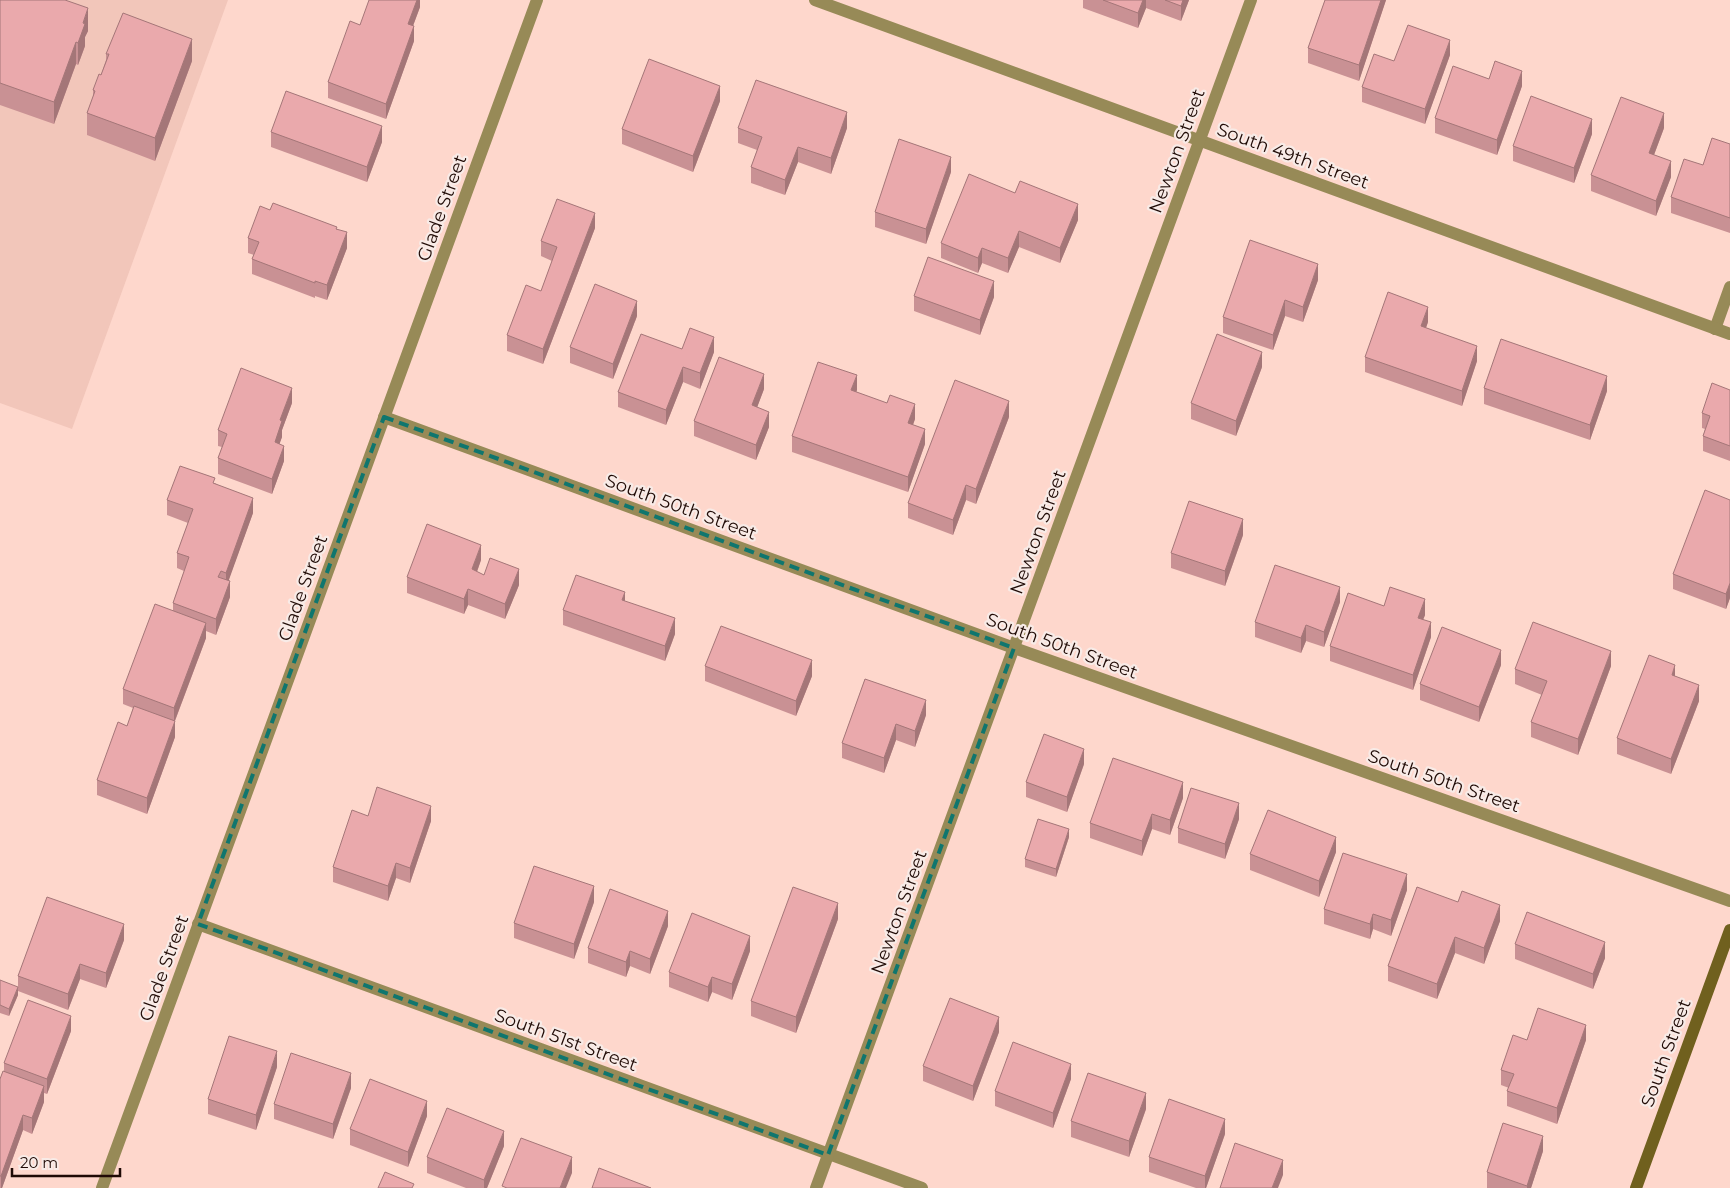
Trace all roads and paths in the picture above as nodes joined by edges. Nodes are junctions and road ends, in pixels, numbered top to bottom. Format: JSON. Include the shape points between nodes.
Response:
{"nodes":[{"id":1,"x":537,"y":0,"type":"edge"},
{"id":2,"x":815,"y":0,"type":"edge"},
{"id":3,"x":1251,"y":0,"type":"edge"},
{"id":4,"x":1200,"y":141,"type":"junction"},
{"id":5,"x":1730,"y":287,"type":"edge"},
{"id":6,"x":1715,"y":329,"type":"junction"},
{"id":7,"x":1730,"y":334,"type":"edge"},
{"id":8,"x":384,"y":418,"type":"junction"},
{"id":9,"x":1014,"y":648,"type":"junction"},
{"id":10,"x":1730,"y":901,"type":"edge"},
{"id":11,"x":198,"y":924,"type":"junction"},
{"id":12,"x":1730,"y":930,"type":"edge"},
{"id":13,"x":828,"y":1155,"type":"junction"},
{"id":14,"x":102,"y":1188,"type":"edge"},
{"id":15,"x":816,"y":1188,"type":"edge"},
{"id":16,"x":922,"y":1188,"type":"edge"},
{"id":17,"x":1636,"y":1188,"type":"edge"}],
"edges":[{"from":1,"to":8,"type":"street","name":"Glade Street"},
{"from":2,"to":4,"type":"street","name":"South 49th Street"},
{"from":3,"to":4,"type":"street","name":"Newton Street"},
{"from":4,"to":6,"type":"street","name":"South 49th Street"},
{"from":4,"to":9,"type":"street","name":"Newton Street"},
{"from":5,"to":6,"type":"street"},
{"from":6,"to":7,"type":"street","name":"South 49th Street"},
{"from":8,"to":9,"type":"street","name":"South 50th Street"},
{"from":8,"to":11,"type":"street","name":"Glade Street"},
{"from":9,"to":10,"type":"street","name":"South 50th Street"},
{"from":9,"to":13,"type":"street","name":"Newton Street"},
{"from":11,"to":13,"type":"street","name":"South 51st Street"},
{"from":11,"to":14,"type":"street","name":"Glade Street"},
{"from":12,"to":17,"type":"main road","name":"South Street"},
{"from":13,"to":15,"type":"street","name":"Newton Street"},
{"from":13,"to":16,"type":"street","name":"South 51st Street"}]}
